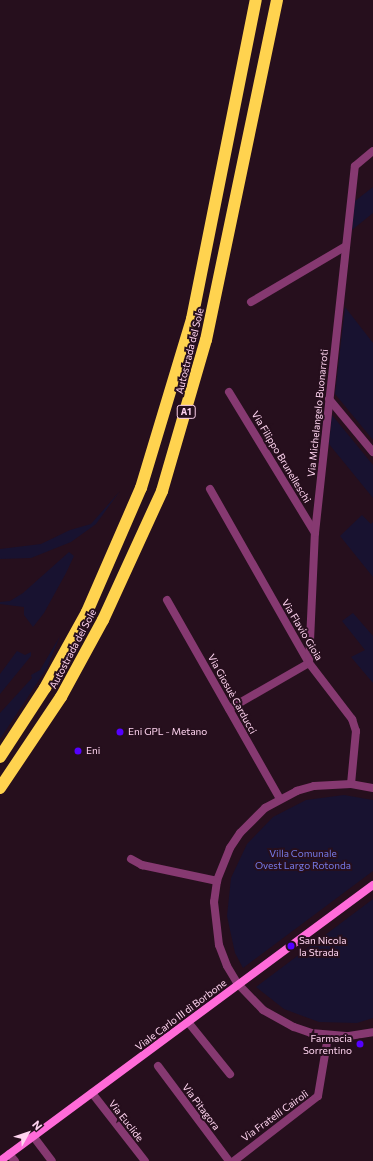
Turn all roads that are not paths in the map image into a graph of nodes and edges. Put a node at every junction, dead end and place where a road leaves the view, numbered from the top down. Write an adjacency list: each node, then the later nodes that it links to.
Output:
1 (256, 0): 14 (highway, Autostrada del Sole / A1)
2 (277, 0): 16 (highway, Autostrada del Sole / A1)
3 (373, 151): 4 (street, Via Michelangelo Buonarroti)
4 (346, 246): 5 (street); 7 (street, Via Michelangelo Buonarroti)
5 (251, 302)
6 (229, 392): 10 (street, Via Filippo Brunelleschi)
7 (329, 399): 8 (street); 10 (street, Via Michelangelo Buonarroti)
8 (373, 452)
9 (210, 489): 12 (street, Via Flavio Gioia)
10 (315, 533): 12 (street, Via Michelangelo Buonarroti)
11 (167, 600): 13 (street, Via Giosuè Carducci)
12 (309, 662): 13 (street); 15 (street, Via Flavio Gioia)
13 (229, 709): 18 (street, Via Giosuè Carducci)
14 (0, 757)
15 (350, 784): 17 (street); 18 (street)
16 (0, 788)
17 (373, 788)
18 (280, 799): 20 (street)
19 (131, 859): 20 (street)
20 (217, 881): 22 (street)
21 (373, 885): 22 (main road, Viale Carlo III di Borbone)
22 (238, 984): 23 (main road, Viale Carlo III di Borbone); 25 (street)
23 (188, 1022): 27 (street); 28 (main road, Viale Carlo III di Borbone)
24 (373, 1032): 25 (street)
25 (328, 1036): 35 (street, Via Fratelli Cairoli)
26 (158, 1066): 34 (street, Via Pitagora)
27 (230, 1074)
28 (92, 1093): 29 (main road, Viale Carlo III di Borbone); 33 (street, Via Euclide)
29 (34, 1136): 30 (main road, Viale Carlo III di Borbone); 32 (street)
30 (12, 1158): 31 (main road, Viale Carlo III di Borbone)
31 (0, 1161)
32 (52, 1161)
33 (145, 1161)
34 (228, 1161)
35 (234, 1161)

